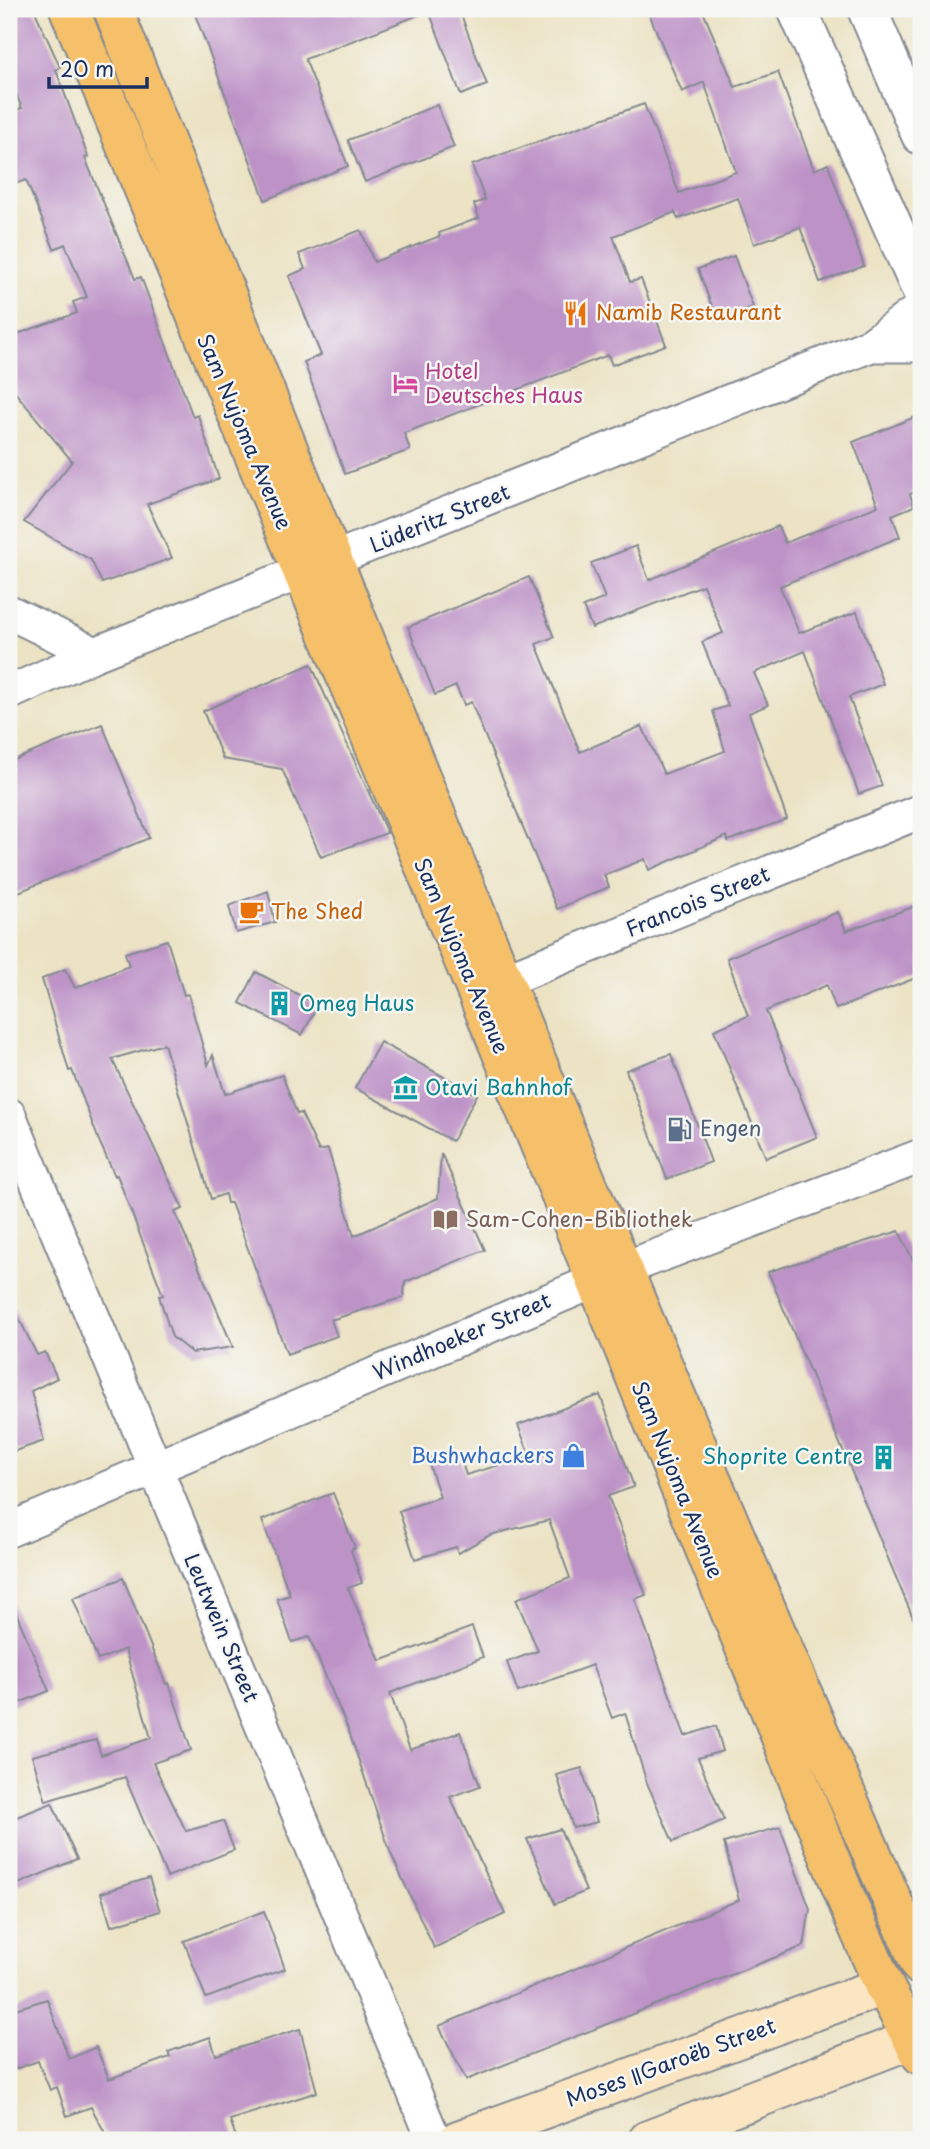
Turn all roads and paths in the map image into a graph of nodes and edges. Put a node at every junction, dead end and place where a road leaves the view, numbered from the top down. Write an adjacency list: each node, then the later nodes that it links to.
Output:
1 (69, 9): 10 (highway, Sam Nujoma Avenue)
2 (113, 9): 10 (highway, Sam Nujoma Avenue)
3 (797, 9): 6 (street)
4 (867, 9): 5 (street)
5 (921, 135)
6 (921, 290)
7 (921, 308): 8 (street, Lüderitz Street)
8 (871, 345): 9 (street, Lüderitz Street); 10 (street, Lüderitz Street)
9 (921, 345)
10 (317, 567): 12 (street, Lüderitz Street); 15 (highway, Sam Nujoma Avenue)
11 (9, 612): 12 (street)
12 (95, 654): 13 (street, Lüderitz Street)
13 (9, 693)
14 (921, 811): 15 (street, Francois Street)
15 (490, 986): 18 (highway, Sam Nujoma Avenue)
16 (9, 1115): 19 (street, Leutwein Street)
17 (921, 1156): 18 (street, Windhoeker Street)
18 (609, 1274): 19 (street, Windhoeker Street); 21 (highway, Sam Nujoma Avenue); 22 (highway, Sam Nujoma Avenue)
19 (154, 1469): 20 (street, Windhoeker Street); 24 (street, Leutwein Street)
20 (9, 1531)
21 (921, 1966)
22 (884, 1986): 23 (highway, Sam Nujoma Avenue); 25 (main road, Moses ǁGaroëb Street)
23 (916, 2048): 26 (main road)
24 (434, 2140)
25 (458, 2140)
26 (648, 2140)

